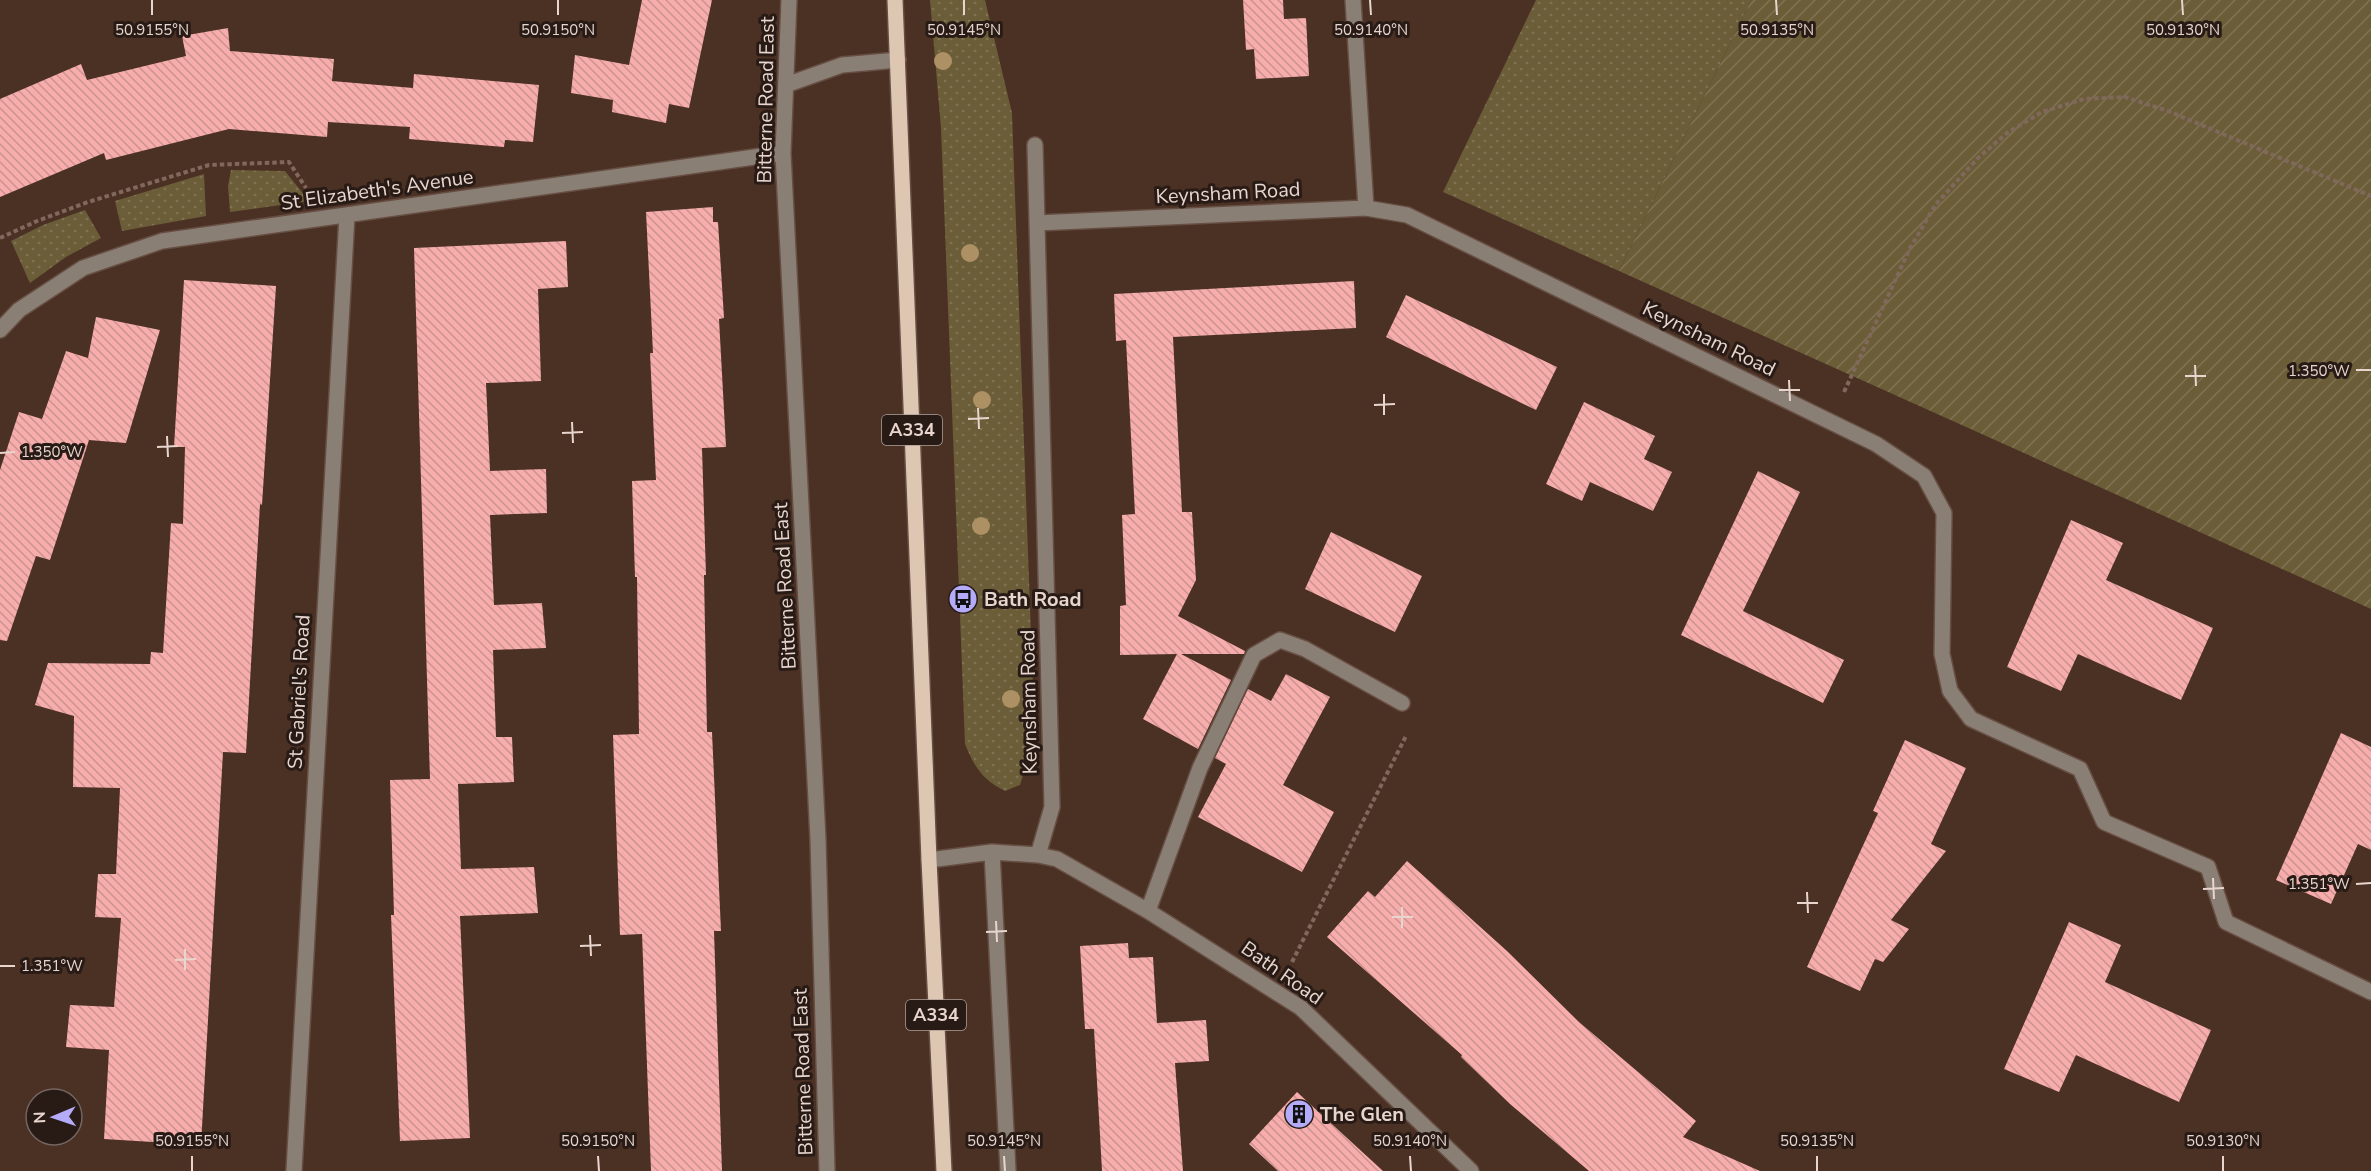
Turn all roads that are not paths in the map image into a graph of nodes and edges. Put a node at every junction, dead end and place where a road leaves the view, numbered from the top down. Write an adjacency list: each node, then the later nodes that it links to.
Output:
1 (789, 0): 5 (street, Bitterne Road East)
2 (895, 0): 4 (main road, A334)
3 (1353, 0): 8 (street)
4 (898, 60): 5 (street); 15 (main road, A334)
5 (786, 85): 7 (street, Bitterne Road East)
6 (1035, 145): 10 (street, Keynsham Road)
7 (783, 153): 9 (street, St Elizabeth's Avenue); 19 (street, Bitterne Road East)
8 (1366, 208): 10 (street, Keynsham Road); 17 (street, Keynsham Road)
9 (347, 215): 11 (street, St Elizabeth's Avenue); 18 (street, St Gabriel's Road)
10 (1037, 223): 14 (street, Keynsham Road)
11 (0, 330)
12 (1402, 703): 16 (street)
13 (992, 852): 14 (street, Bath Road); 15 (street, Bath Road); 21 (street)
14 (1038, 855): 16 (street, Bath Road)
15 (929, 860): 20 (main road, A334)
16 (1148, 910): 22 (street, Bath Road)
17 (2371, 992)
18 (294, 1171)
19 (827, 1171)
20 (944, 1171)
21 (1008, 1171)
22 (1471, 1171)

